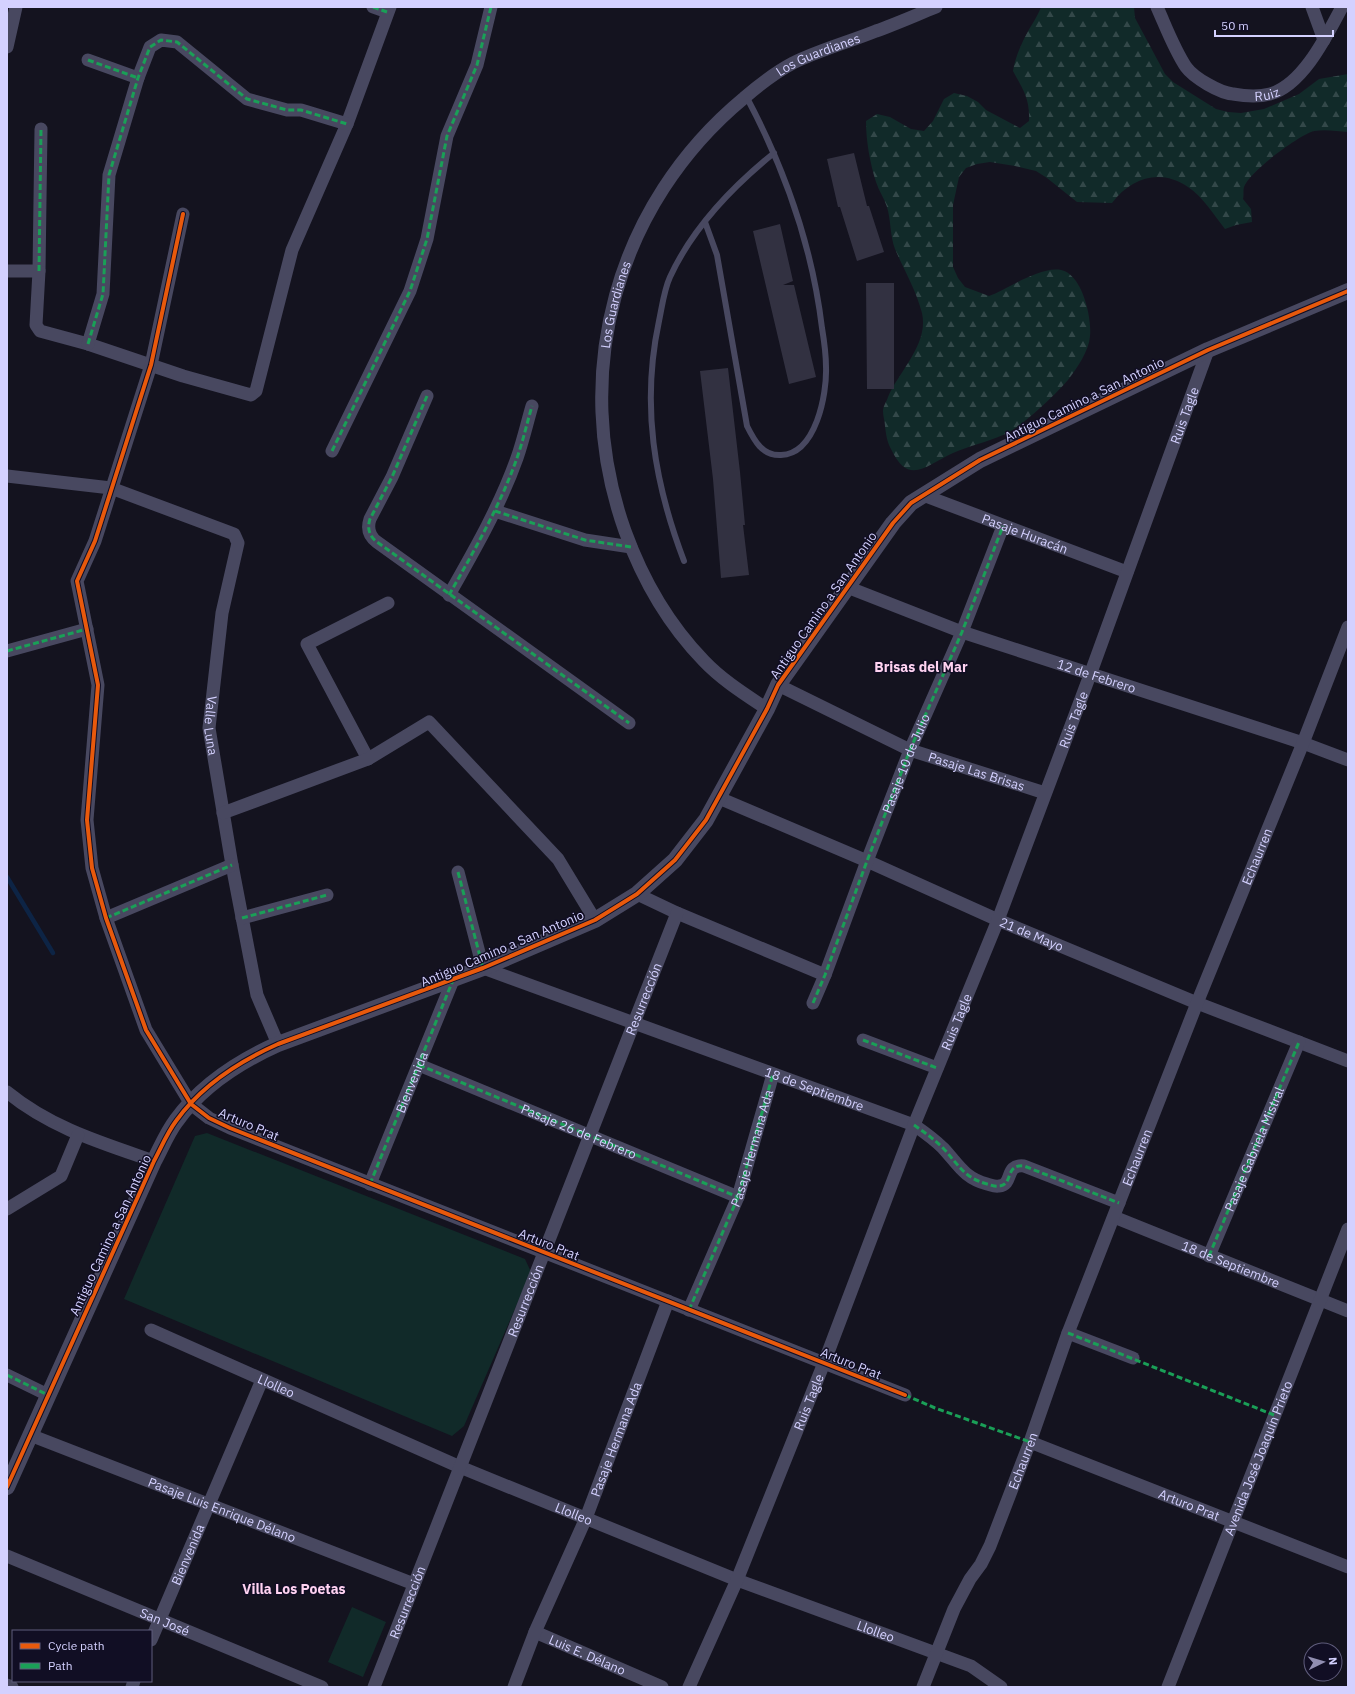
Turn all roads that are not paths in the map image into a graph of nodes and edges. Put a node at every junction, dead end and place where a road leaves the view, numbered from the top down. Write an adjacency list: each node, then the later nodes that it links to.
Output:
1 (16, 7): 10 (street)
2 (373, 7): 8 (street)
3 (491, 7): 27 (street)
4 (936, 7): 13 (street, Los Guardianes)
5 (1157, 7): 9 (street, Ruiz)
6 (1312, 7): 9 (street)
7 (1342, 7): 9 (street, Ruiz)
8 (389, 9): 14 (street)
9 (1324, 40)
10 (7, 47)
11 (88, 60): 12 (street)
12 (138, 78): 14 (street); 22 (street)
13 (745, 96): 16 (lane); 33 (street, Los Guardianes)
14 (347, 124): 24 (street)
15 (41, 129): 20 (street)
16 (774, 153): 18 (lane); 18 (lane)
17 (183, 214): 24 (street)
18 (705, 222): 34 (lane)
19 (7, 271): 20 (street)
20 (40, 271): 22 (street)
21 (1348, 291): 23 (street, Antiguo Camino a San Antonio)
22 (88, 344): 24 (street)
23 (1208, 350): 30 (street, Antiguo Camino a San Antonio); 35 (street, Ruis Tagle)
24 (151, 365): 29 (street)
25 (427, 396): 37 (street)
26 (532, 406): 31 (street)
27 (332, 451)
28 (7, 476): 29 (street, Valle Luna)
29 (110, 488): 40 (street); 53 (street, Valle Luna)
30 (923, 495): 32 (street, Pasaje Huracán); 36 (street, Antiguo Camino a San Antonio)
31 (495, 511): 33 (street); 37 (street)
32 (1003, 526): 35 (street, Pasaje Huracán); 41 (street, Pasaje 10 de Julio)
33 (631, 547): 45 (street, Los Guardianes)
34 (684, 561)
35 (1127, 572): 43 (street, Ruis Tagle)
36 (847, 587): 41 (street, 12 de Febrero); 44 (street, Antiguo Camino a San Antonio)
37 (450, 595): 46 (street)
38 (388, 603): 49 (street)
39 (1348, 627): 47 (street, Echaurren)
40 (87, 629): 42 (street); 60 (street)
41 (962, 632): 43 (street, 12 de Febrero); 48 (street, Pasaje 10 de Julio)
42 (7, 651)
43 (1090, 675): 47 (street, 12 de Febrero); 51 (street, Ruis Tagle)
44 (778, 685): 45 (street, Antiguo Camino a San Antonio); 48 (street, Pasaje Las Brisas)
45 (767, 709): 52 (street, Antiguo Camino a San Antonio)
46 (629, 723)
47 (1303, 743): 50 (street, 12 de Febrero); 68 (street, Echaurren)
48 (910, 750): 51 (street, Pasaje Las Brisas); 54 (street, Pasaje 10 de Julio)
49 (368, 759): 53 (street); 62 (street)
50 (1348, 760)
51 (1045, 793): 63 (street, Ruis Tagle)
52 (719, 798): 54 (street, 21 de Mayo); 57 (street, Antiguo Camino a San Antonio)
53 (224, 813): 55 (street, Valle Luna)
54 (867, 861): 63 (street, 21 de Mayo); 65 (street, Pasaje 10 de Julio)
55 (232, 865): 60 (street); 61 (street, Valle Luna)
56 (458, 872): 64 (street)
57 (637, 894): 59 (street); 62 (street, Antiguo Camino a San Antonio)
58 (327, 895): 61 (street)
59 (677, 913): 65 (street); 69 (street, Resurrección)
60 (106, 918): 78 (street)
61 (242, 918): 72 (street, Valle Luna)
62 (595, 920): 64 (street, Antiguo Camino a San Antonio)
63 (998, 920): 68 (street, 21 de Mayo); 75 (street, Ruis Tagle)
64 (483, 968): 66 (street, Antiguo Camino a San Antonio); 69 (street, 18 de Septiembre)
65 (826, 975): 67 (street, Pasaje 10 de Julio)
66 (454, 980): 72 (street, Antiguo Camino a San Antonio); 74 (street, Bienvenida)
67 (814, 1003)
68 (1197, 1003): 71 (street, 21 de Mayo); 85 (street, Echaurren)
69 (634, 1023): 76 (street, 18 de Septiembre); 81 (street, Resurrección)
70 (863, 1040): 75 (street)
71 (1299, 1042): 73 (street, 21 de Mayo); 90 (street, Pasaje Gabriela Mistral)
72 (278, 1044): 78 (street, Antiguo Camino a San Antonio)
73 (1348, 1061)
74 (419, 1065): 81 (street, Pasaje 26 de Febrero); 83 (street, Bienvenida)
75 (937, 1068): 79 (street, Ruis Tagle)
76 (773, 1074): 79 (street, 18 de Septiembre); 84 (street, Pasaje Hermana Ada)
77 (7, 1092): 80 (street)
78 (191, 1104): 82 (street, Antiguo Camino a San Antonio); 83 (street, Arturo Prat)
79 (914, 1125): 85 (street, 18 de Septiembre); 98 (street, Ruis Tagle)
80 (78, 1135): 82 (street); 86 (street)
81 (590, 1136): 84 (street, Pasaje 26 de Febrero); 89 (street, Resurrección)
82 (154, 1161): 101 (street, Antiguo Camino a San Antonio)
83 (370, 1184): 89 (street, Arturo Prat)
84 (738, 1197): 93 (street, Pasaje Hermana Ada)
85 (1119, 1203): 87 (street, Echaurren)
86 (7, 1209)
87 (1114, 1218): 90 (street, 18 de Septiembre); 96 (street, Echaurren)
88 (1348, 1229): 91 (street, Avenida José Joaquín Prieto)
89 (544, 1253): 92 (street, Arturo Prat); 105 (street, Resurrección)
90 (1209, 1256): 91 (street, 18 de Septiembre)
91 (1320, 1300): 94 (street, 18 de Septiembre); 109 (street, Avenida José Joaquín Prieto)
92 (668, 1301): 93 (street, Arturo Prat); 108 (street, Pasaje Hermana Ada)
93 (689, 1310): 98 (street, Arturo Prat)
94 (1348, 1311)
95 (151, 1330): 100 (street, Llolleo)
96 (1068, 1332): 97 (street); 104 (street, Echaurren)
97 (1133, 1358)
98 (824, 1363): 102 (street, Arturo Prat); 112 (street, Ruis Tagle)
99 (7, 1375): 101 (street)
100 (262, 1380): 105 (street, Llolleo); 107 (street, Bienvenida)
101 (48, 1395): 103 (street, Antiguo Camino a San Antonio)
102 (905, 1395)
103 (30, 1434): 106 (street, Antiguo Camino a San Antonio); 107 (street, Pasaje Luis Enrique Délano)
104 (1030, 1442): 109 (street, Arturo Prat); 117 (street, Echaurren)
105 (460, 1467): 108 (street, Llolleo); 113 (street, Resurrección)
106 (7, 1487)
107 (209, 1504): 113 (street, Pasaje Luis Enrique Délano); 114 (street, Bienvenida)
108 (586, 1518): 112 (street, Llolleo); 115 (street, Pasaje Hermana Ada)
109 (1233, 1521): 111 (street, Arturo Prat); 127 (street, Avenida José Joaquín Prieto)
110 (7, 1556): 114 (street, San José)
111 (1348, 1567)
112 (736, 1580): 117 (street, Llolleo); 124 (street, Ruis Tagle)
113 (414, 1584): 121 (street, Resurrección)
114 (159, 1619): 116 (street, Bienvenida); 120 (street, San José)
115 (535, 1632): 122 (street, Pasaje Hermana Ada); 123 (street, Luis E. Délano)
116 (152, 1637)
117 (936, 1654): 125 (street, Echaurren); 126 (street, Llolleo)
118 (7, 1685): 119 (street)
119 (12, 1687)
120 (322, 1687)
121 (374, 1687)
122 (514, 1687)
123 (662, 1687)
124 (689, 1687)
125 (923, 1687)
126 (1001, 1687)
127 (1168, 1687)

